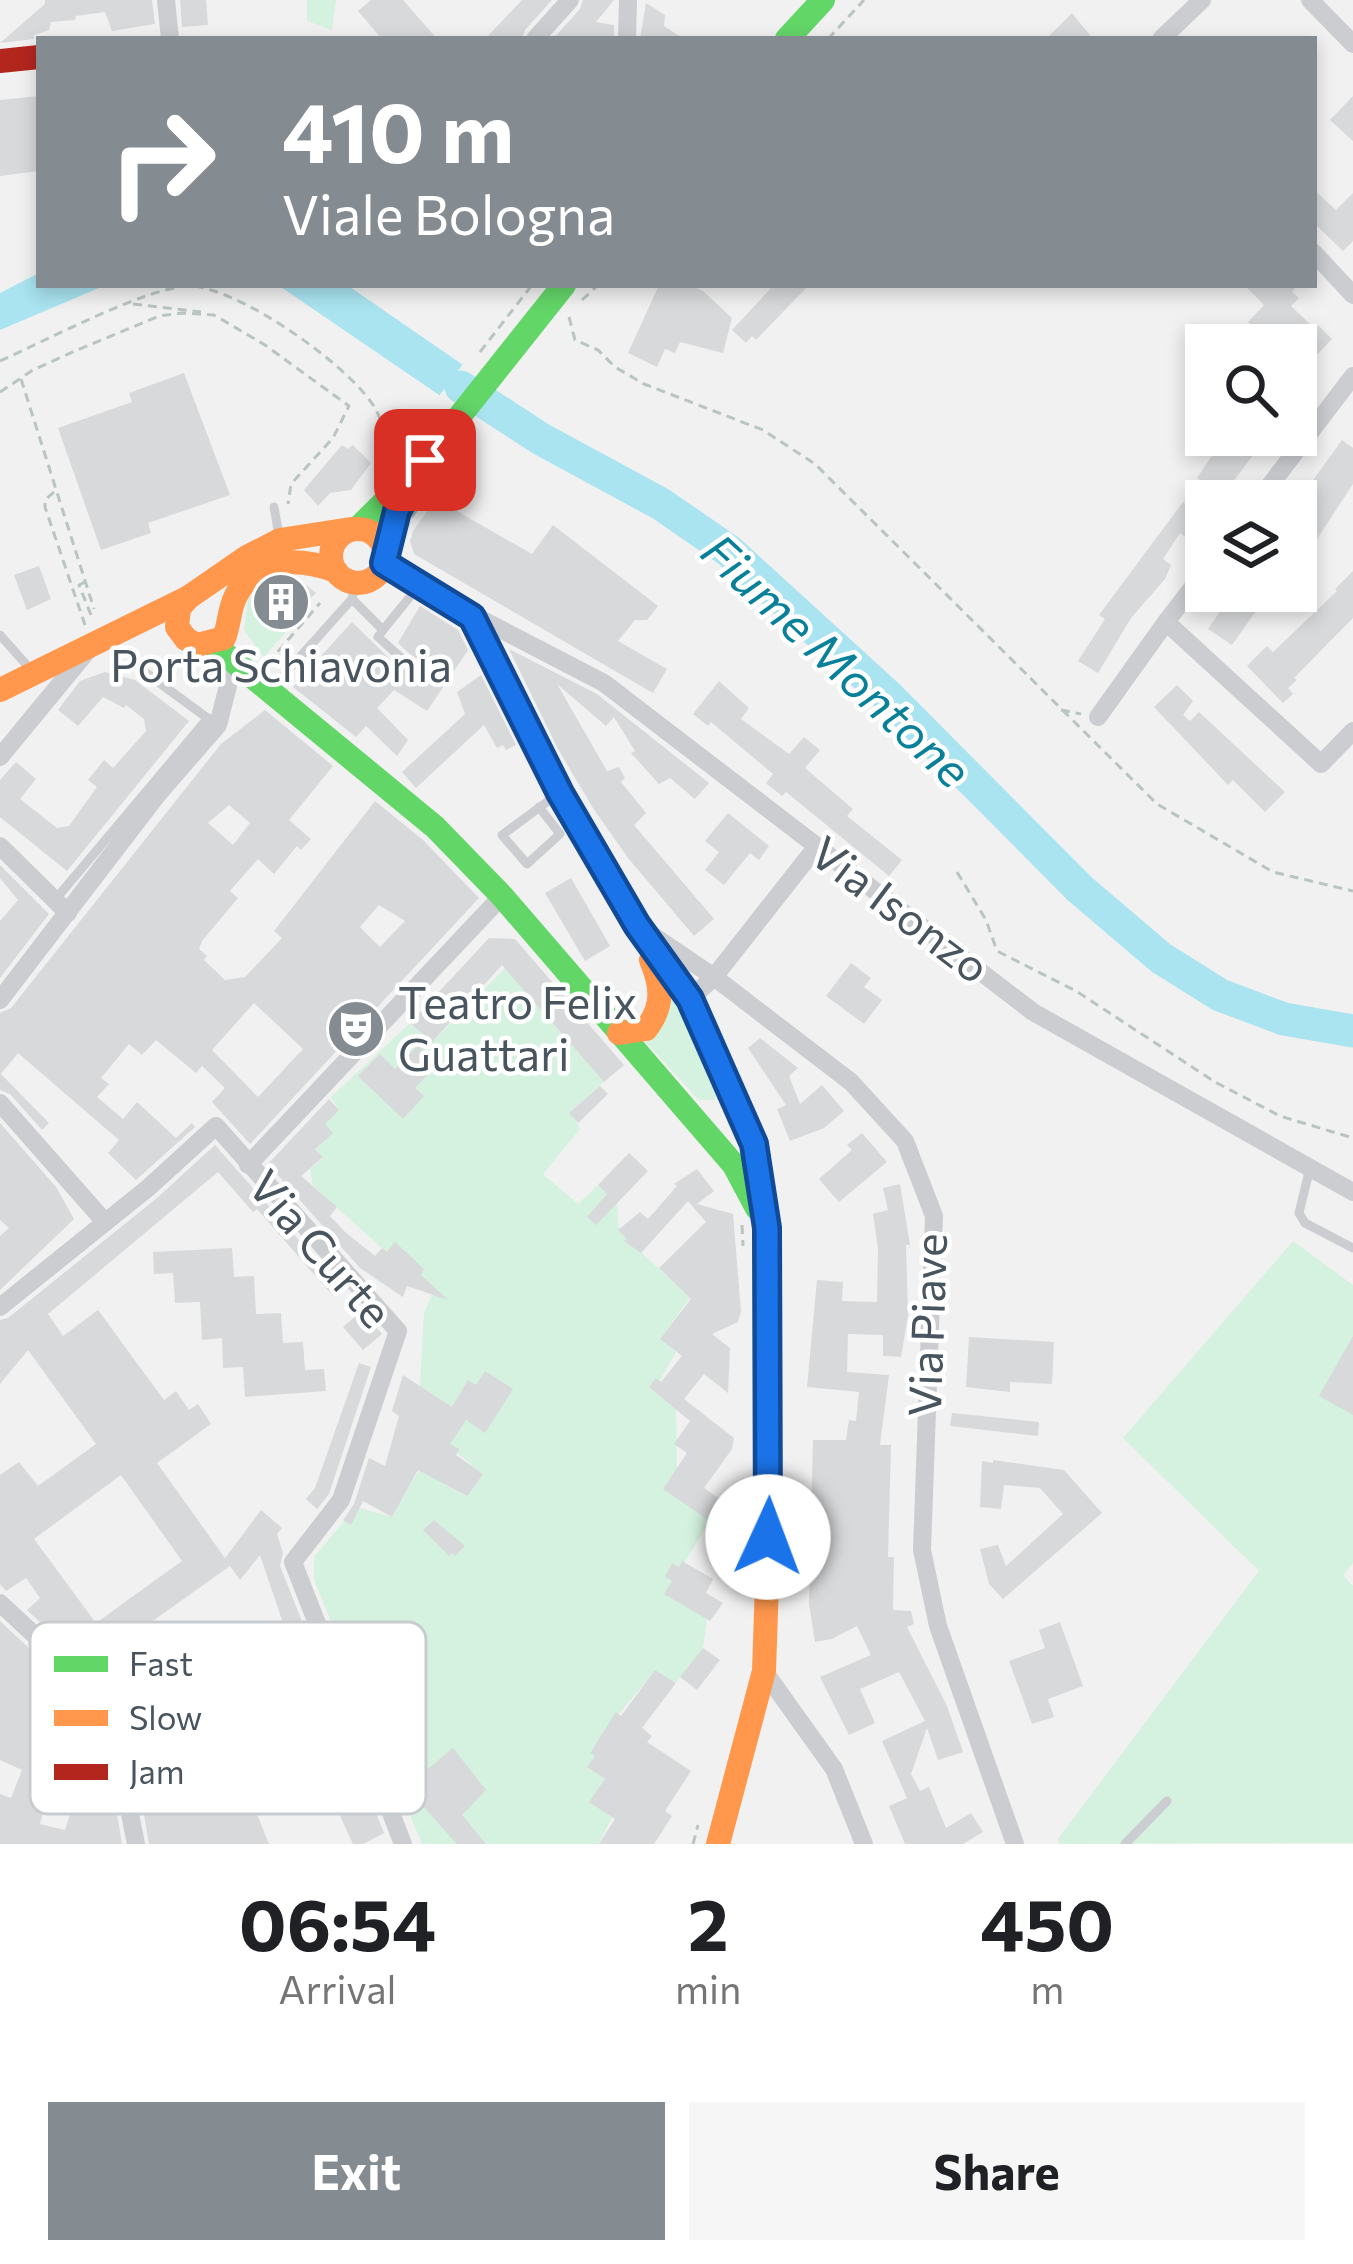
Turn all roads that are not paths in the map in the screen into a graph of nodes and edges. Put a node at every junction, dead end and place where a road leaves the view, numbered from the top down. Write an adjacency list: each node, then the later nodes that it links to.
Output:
1 (166, 0): 7 (street)
2 (570, 0): 8 (street)
3 (628, 0): 9 (street)
4 (823, 0): 10 (main road)
5 (1202, 0): 11 (street)
6 (1310, 0): 12 (street)
7 (170, 36)
8 (538, 36)
9 (627, 36)
10 (790, 36)
11 (1164, 36)
12 (1353, 44)
13 (36, 58): 14 (main road)
14 (0, 61)
15 (1317, 257): 17 (street)
16 (570, 295): 19 (main road)
17 (1353, 295)
18 (1353, 376): 20 (street)
19 (424, 473): 22 (main road); 24 (main road)
20 (1274, 480)
21 (274, 507): 23 (lane)
22 (354, 529): 23 (main road); 24 (main road); 25 (main road)
23 (280, 540): 26 (main road)
24 (389, 562): 25 (main road); 29 (main road)
25 (348, 584): 31 (lane); 36 (main road); 40 (lane)
26 (189, 597): 32 (main road); 33 (main road)
27 (1185, 597): 30 (street)
28 (409, 598): 31 (lane)
29 (460, 608): 46 (main road); 48 (street, Via Isonzo)
30 (1166, 622): 42 (street); 44 (street)
31 (383, 630): 37 (lane)
32 (179, 631): 33 (main road); 36 (main road)
33 (118, 632): 35 (main road)
34 (0, 635): 39 (lane)
35 (88, 636): 39 (main road); 45 (street)
36 (207, 646): 40 (main road); 43 (street)
37 (406, 662)
38 (142, 670): 43 (lane)
39 (35, 673): 41 (main road)
40 (262, 684): 49 (main road)
41 (0, 689)
42 (1098, 717)
43 (213, 722): 50 (street)
44 (1353, 731)
45 (0, 757)
46 (549, 800): 46 (lane); 51 (main road)
47 (0, 846): 50 (street)
48 (817, 847): 52 (street); 60 (street, Via Isonzo)
49 (502, 896): 55 (main road); 59 (street)
50 (61, 906): 54 (street)
51 (637, 925): 52 (street, Via Piave); 53 (main road); 55 (main road)
52 (714, 977): 53 (street); 77 (street, Via Piave)
53 (690, 999): 56 (main road)
54 (0, 1000)
55 (619, 1033): 58 (main road)
56 (732, 1091): 58 (main road); 63 (main road)
57 (0, 1103): 62 (street)
58 (689, 1114): 63 (main road)
59 (248, 1165): 62 (street, Via Curte); 67 (street, Via Curte)
60 (1310, 1168): 61 (street, Via Isonzo); 64 (lane)
61 (1353, 1192)
62 (105, 1222): 65 (street)
63 (767, 1228): 69 (main road)
64 (1353, 1248)
65 (0, 1306)
66 (0, 1603): 68 (street)
67 (314, 1622)
68 (30, 1631)
69 (764, 1671): 75 (main road); 76 (street)
70 (1167, 1801): 78 (lane)
71 (130, 1814): 73 (street)
72 (391, 1814): 74 (street, Via Curte)
73 (136, 1844)
74 (403, 1844)
75 (718, 1844)
76 (864, 1844)
77 (1015, 1844)
78 (1125, 1844)

